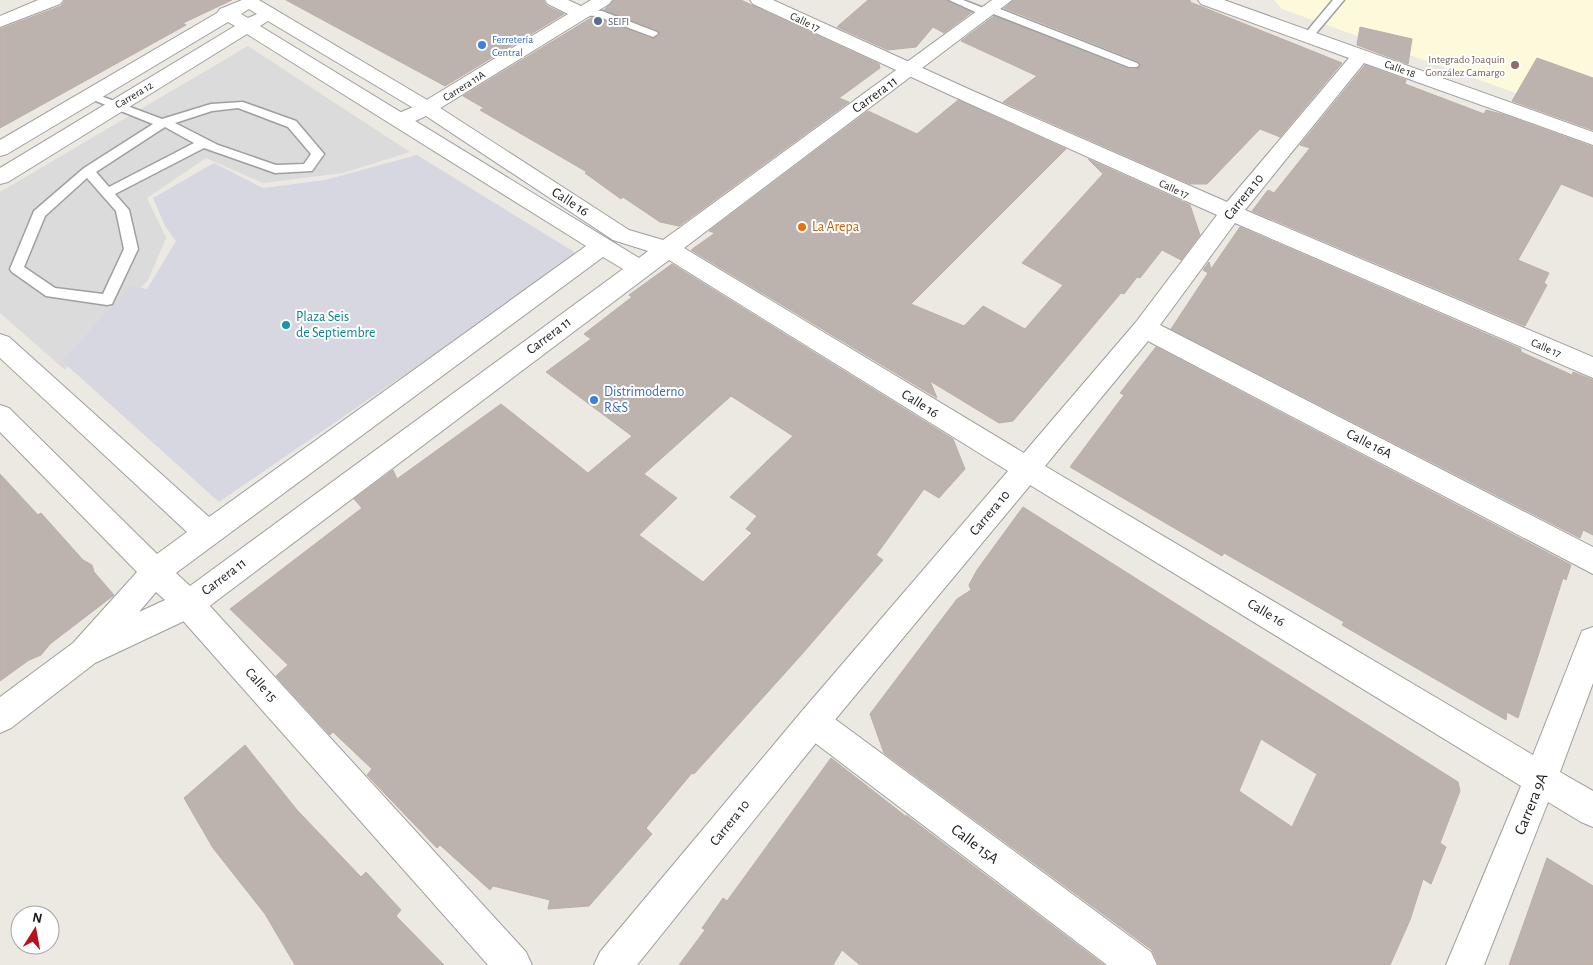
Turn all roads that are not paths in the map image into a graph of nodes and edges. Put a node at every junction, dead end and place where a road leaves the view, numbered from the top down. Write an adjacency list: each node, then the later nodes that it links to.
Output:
1 (54, 0): 13 (street)
2 (554, 0): 10 (street)
3 (603, 0): 10 (street, Carrera 11A)
4 (759, 0): 19 (street, Calle 17)
5 (954, 0): 9 (lane)
6 (1207, 0): 16 (street, Calle 18)
7 (1339, 0): 16 (lane)
8 (250, 1): 11 (street, Carrera 12); 12 (street, Calle 16)
9 (993, 7): 18 (lane); 19 (street, Carrera 11)
10 (581, 13): 15 (lane); 22 (street, Carrera 11A)
11 (226, 14): 14 (street, Calle 16); 20 (street, Carrera 12)
12 (269, 14): 14 (street, Carrera 12); 22 (street, Calle 16)
13 (0, 22)
14 (246, 26): 21 (street, Carrera 12); 23 (street, Calle 16)
15 (653, 34)
16 (1308, 36): 17 (street, Calle 18)
17 (1361, 55): 25 (street, Calle 18); 31 (street, Carrera 10)
18 (1133, 65)
19 (908, 70): 31 (street, Calle 17); 33 (street, Carrera 11)
20 (90, 95): 21 (lane); 27 (street, Carrera 12)
21 (116, 106): 24 (lane); 29 (street, Carrera 12)
22 (427, 108): 23 (street, Carrera 11A); 33 (street, Calle 16)
23 (399, 120): 32 (street, Calle 16)
24 (164, 123): 26 (lane); 26 (lane); 28 (lane)
25 (1593, 139)
26 (203, 142): 30 (lane)
27 (0, 149)
28 (88, 171): 30 (lane); 30 (lane)
29 (0, 177)
30 (107, 193)
31 (1230, 214): 35 (street, Carrera 10); 37 (street, Calle 17)
32 (604, 245): 34 (street, Calle 16); 40 (street, Carrera 11)
33 (668, 249): 34 (street, Carrera 11); 39 (street, Calle 16)
34 (640, 269): 43 (street, Carrera 11)
35 (1145, 328): 39 (street, Carrera 10); 41 (street, Calle 16A)
36 (0, 343): 40 (street)
37 (1593, 368)
38 (0, 415): 42 (street, Calle 15)
39 (1027, 469): 47 (street, Carrera 10); 48 (street, Calle 16)
40 (207, 534): 42 (street, Carrera 11)
41 (1593, 561)
42 (156, 571): 43 (street, Calle 15); 45 (street, Carrera 11)
43 (188, 604): 45 (street, Carrera 11); 50 (street, Calle 15)
44 (1593, 640): 48 (street, Carrera 9A)
45 (84, 653): 46 (street, Carrera 11)
46 (0, 717)
47 (813, 722): 51 (street, Carrera 10); 52 (street, Calle 15A)
48 (1541, 778): 49 (street, Calle 16); 53 (street, Carrera 9A)
49 (1593, 810)
50 (513, 965)
51 (613, 965)
52 (1138, 965)
53 (1465, 965)

